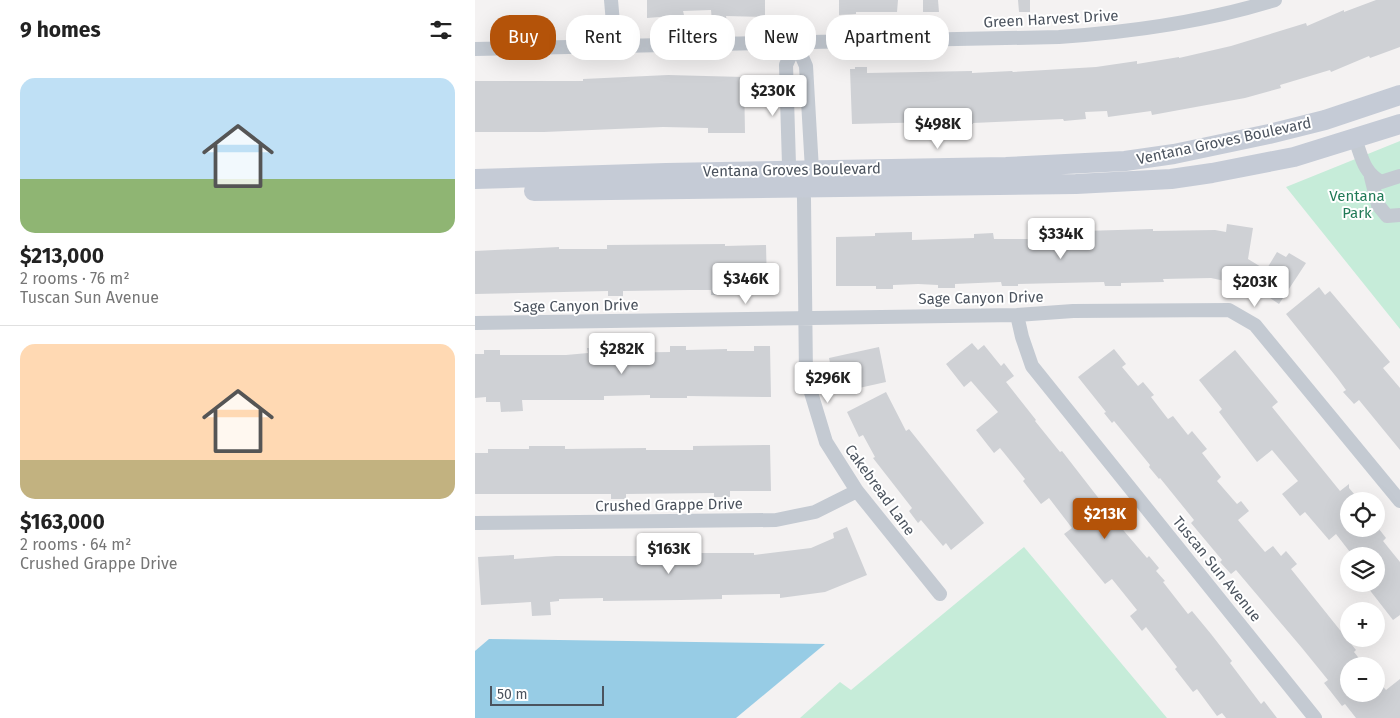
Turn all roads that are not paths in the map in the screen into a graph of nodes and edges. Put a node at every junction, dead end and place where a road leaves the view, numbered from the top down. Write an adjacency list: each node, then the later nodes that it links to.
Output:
1 (611, 0): 3 (street)
2 (1275, 0): 4 (street, Green Harvest Drive)
3 (612, 15)
4 (816, 42)
5 (745, 43): 6 (street, Green Harvest Drive)
6 (640, 45)
7 (566, 47): 8 (street, Green Harvest Drive)
8 (475, 49)
9 (788, 60): 15 (street)
10 (804, 60): 19 (street, Cakebread Lane)
11 (1400, 95): 12 (street, Ventana Groves Boulevard)
12 (1340, 115): 14 (street); 19 (street, Ventana Groves Boulevard)
13 (1400, 124): 14 (street, Ventana Groves Boulevard)
14 (1355, 139): 17 (street); 19 (street, Ventana Groves Boulevard)
15 (789, 170): 18 (street, Ventana Groves Boulevard); 19 (street, Ventana Groves Boulevard)
16 (1400, 176): 17 (street)
17 (1371, 177): 21 (street)
18 (475, 179)
19 (807, 179): 20 (street, Ventana Groves Boulevard); 23 (street, Cakebread Lane)
20 (475, 191)
21 (1400, 215)
22 (1017, 315): 23 (street, Sage Canyon Drive); 26 (street, Sage Canyon Drive); 29 (street, Tuscan Sun Avenue)
23 (804, 318): 24 (street, Sage Canyon Drive); 25 (street, Cakebread Lane)
24 (475, 323)
25 (857, 491): 27 (street, Crushed Grappe Drive); 28 (street, Cakebread Lane)
26 (1400, 501)
27 (475, 523)
28 (940, 594)
29 (1315, 718)

